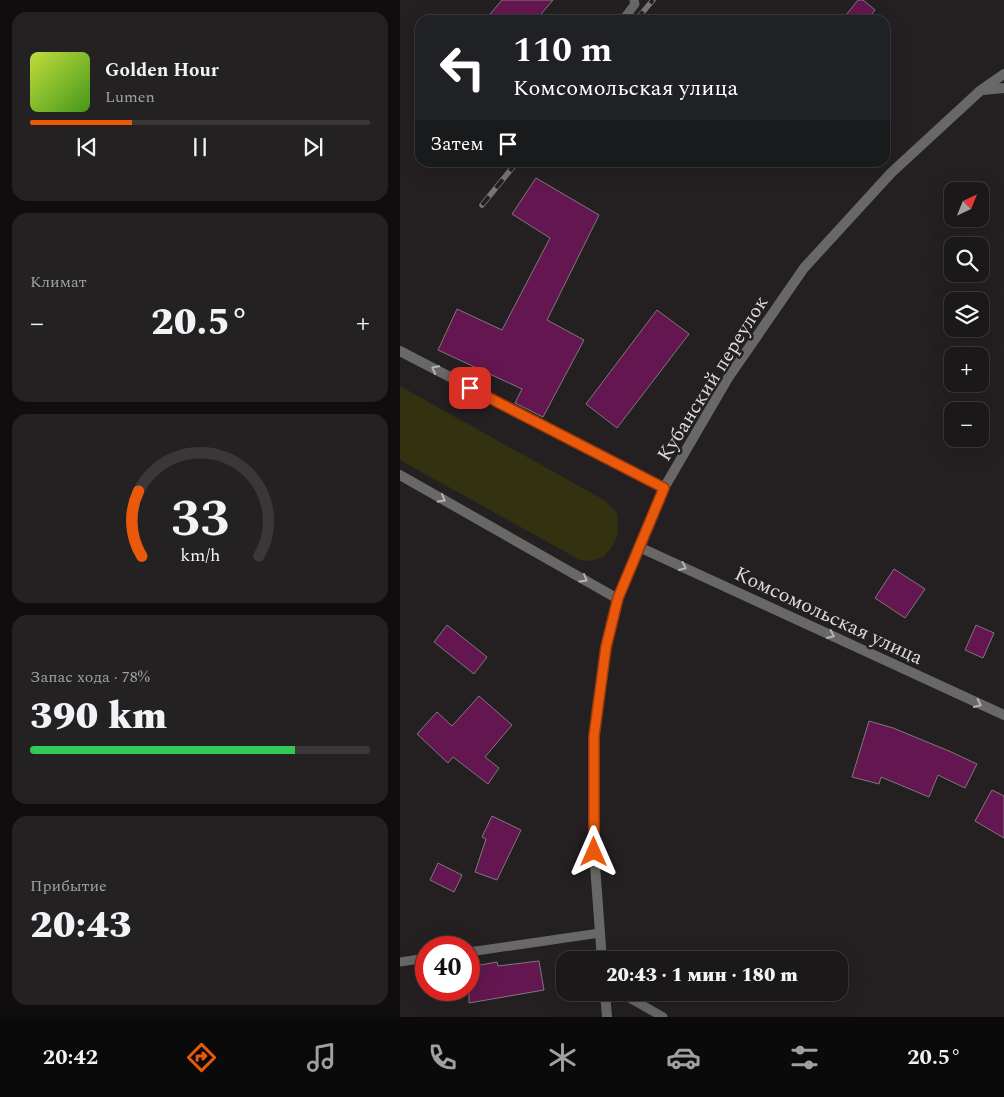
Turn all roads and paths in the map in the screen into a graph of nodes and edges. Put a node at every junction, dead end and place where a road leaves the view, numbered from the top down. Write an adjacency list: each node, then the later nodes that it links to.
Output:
1 (634, 0): 2 (lane)
2 (627, 15)
3 (1004, 74): 5 (street, Кубанский переулок)
4 (1004, 88): 5 (street)
5 (981, 90): 8 (street, Кубанский переулок)
6 (400, 351): 8 (street, one-way to 6)
7 (400, 475): 10 (street, one-way to 10)
8 (664, 488): 9 (street, Кубанский переулок)
9 (639, 547): 10 (street, Кубанский переулок); 11 (street, Комсомольская улица, one-way to 11)
10 (618, 598): 12 (street, Кубанский переулок)
11 (1004, 716)
12 (600, 933): 13 (lane); 14 (street, Кубанский переулок)
13 (480, 950)
14 (601, 951)
15 (415, 960): 16 (lane)
16 (400, 962)
17 (605, 1001): 19 (street)
18 (635, 1001): 20 (lane)
19 (608, 1017)
20 (663, 1017)

